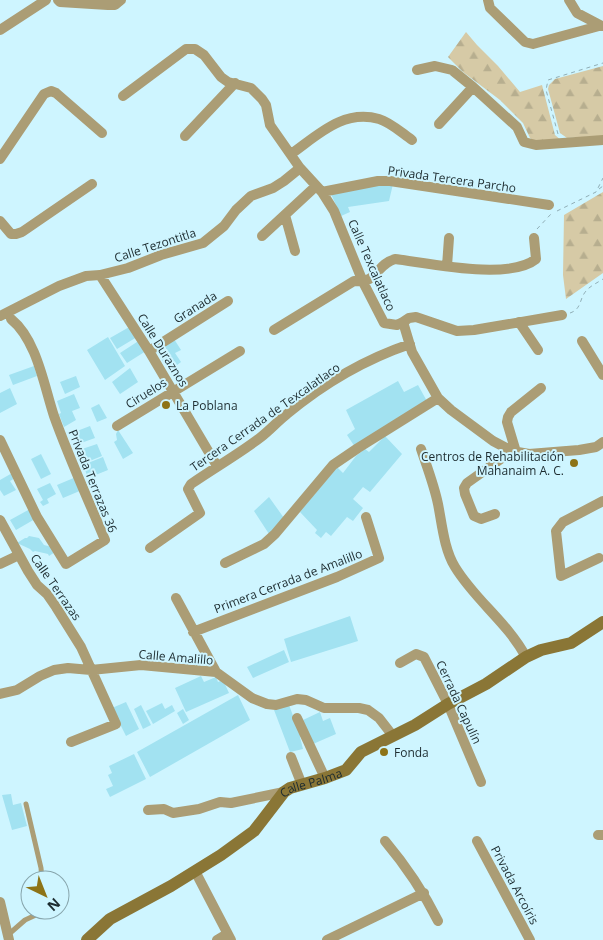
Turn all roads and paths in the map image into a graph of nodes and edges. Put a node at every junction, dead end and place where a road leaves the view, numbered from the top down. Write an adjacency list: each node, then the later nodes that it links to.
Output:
1 (46, 0): 7 (street)
2 (58, 0): 3 (street)
3 (121, 0)
4 (488, 0): 6 (street)
5 (569, 0): 6 (street)
6 (601, 26)
7 (0, 30)
8 (603, 63): 18 (path)
9 (417, 70): 11 (street)
10 (235, 83): 12 (street, Calle Texcalatlaco); 15 (street); 19 (street, Calle Texcalatlaco)
11 (473, 87): 13 (street); 18 (street)
12 (124, 96)
13 (438, 124)
14 (102, 133): 20 (street)
15 (185, 136)
16 (412, 140): 19 (street)
17 (603, 140): 18 (street)
18 (570, 143)
19 (291, 154): 21 (street, Calle Texcalatlaco)
20 (0, 159)
21 (300, 168): 26 (street, Calle Texcalatlaco); 36 (street, Calle Tezontitla)
22 (603, 178): 25 (path)
23 (92, 184): 30 (street)
24 (603, 186): 25 (path)
25 (598, 189): 28 (path)
26 (318, 190): 27 (street, Privada Tercera Parcho); 29 (street); 38 (street, Calle Texcalatlaco)
27 (553, 208): 33 (path)
28 (559, 212)
29 (285, 215): 31 (street); 34 (street)
30 (0, 221)
31 (262, 236)
32 (449, 238): 35 (street)
33 (534, 238): 35 (street)
34 (295, 251)
35 (447, 266): 38 (street)
36 (100, 275): 41 (street, Calle Tezontitla); 50 (street, Calle Duraznos)
37 (603, 279): 40 (path)
38 (363, 282): 43 (street, Calle Texcalatlaco); 45 (street)
39 (228, 301): 50 (street, Granada)
40 (562, 315): 44 (street)
41 (0, 316)
42 (11, 319): 56 (street, Privada Terrazas 36)
43 (403, 322): 44 (street); 47 (street, Calle Texcalatlaco)
44 (519, 322): 49 (street)
45 (274, 330)
46 (582, 341): 51 (street)
47 (410, 344): 54 (street, Calle Texcalatlaco); 60 (street, Tercera Cerrada de Texcalatlaco)
48 (240, 350): 53 (street, Ciruelos)
49 (538, 350)
50 (149, 351): 53 (street, Calle Duraznos)
51 (603, 375)
52 (541, 388): 59 (street)
53 (173, 390): 55 (street, Ciruelos); 60 (street, Calle Duraznos)
54 (438, 398): 59 (street, Calle Texcalatlaco); 69 (street)
55 (117, 426)
56 (0, 442)
57 (603, 442): 59 (street, Calle Texcalatlaco)
58 (421, 449): 74 (street)
59 (514, 451): 62 (street)
60 (217, 466): 66 (street, Tercera Cerrada de Texcalatlaco)
61 (603, 501): 68 (street)
62 (495, 514)
63 (366, 517): 73 (street, Primera Cerrada de Amalillo)
64 (0, 520): 65 (street, Calle Terrazas)
65 (4, 538): 67 (street, Calle Terrazas)
66 (150, 548)
67 (19, 555): 70 (street); 76 (street, Calle Terrazas)
68 (599, 558)
69 (224, 563)
70 (0, 564)
71 (176, 598): 73 (street)
72 (603, 622): 74 (street, Calle Palma)
73 (193, 632): 77 (street)
74 (526, 657): 79 (street, Calle Palma)
75 (400, 663): 79 (street, Cerrada Capulín)
76 (91, 670): 77 (street, Calle Amalillo); 78 (street, Calle Amalillo); 82 (street, Calle Terrazas)
77 (216, 672): 81 (street, Calle Amalillo)
78 (0, 694)
79 (448, 704): 81 (street, Calle Palma); 85 (street, Cerrada Capulín)
80 (298, 718): 84 (street)
81 (393, 736): 84 (street, Calle Palma)
82 (72, 742)
83 (291, 757): 86 (street)
84 (325, 778): 86 (street, Calle Palma)
85 (481, 782)
86 (302, 785): 87 (street, Calle Palma)
87 (284, 792): 89 (street); 93 (street, Calle Palma)
88 (26, 804): 92 (lane)
89 (148, 810)
90 (385, 841): 94 (street)
91 (477, 841): 104 (street, Privada Arcoíris)
92 (41, 870)
93 (195, 871): 100 (street); 101 (street, Calle Palma)
94 (424, 893): 98 (street); 103 (street)
95 (0, 902): 97 (street)
96 (25, 920): 99 (lane)
97 (3, 921): 99 (street)
98 (438, 921)
99 (9, 937)
100 (229, 937): 102 (street)
101 (94, 938)
102 (217, 940)
103 (327, 940)
104 (530, 940)

